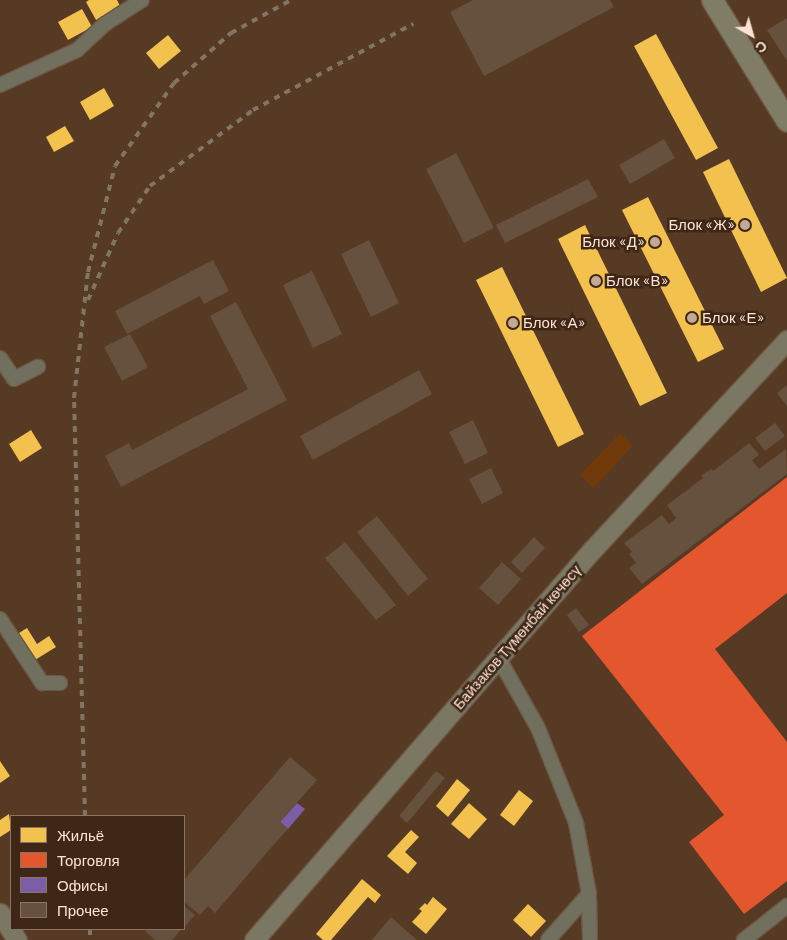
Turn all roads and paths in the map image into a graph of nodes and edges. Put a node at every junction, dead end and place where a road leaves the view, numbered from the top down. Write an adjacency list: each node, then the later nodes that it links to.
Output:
1 (142, 0): 3 (street)
2 (712, 0): 4 (main road)
3 (0, 85)
4 (787, 121)
5 (787, 340): 9 (main road, Байзаков Түмөнбай көчөсү)
6 (0, 358): 7 (street)
7 (38, 367)
8 (0, 619): 10 (street)
9 (498, 657): 11 (street); 15 (main road, Байзаков Түмөнбай көчөсү)
10 (60, 683)
11 (589, 894): 16 (street); 17 (street)
12 (787, 906): 18 (street)
13 (0, 913): 14 (main road)
14 (10, 929)
15 (254, 940)
16 (548, 940)
17 (590, 940)
18 (744, 940)

